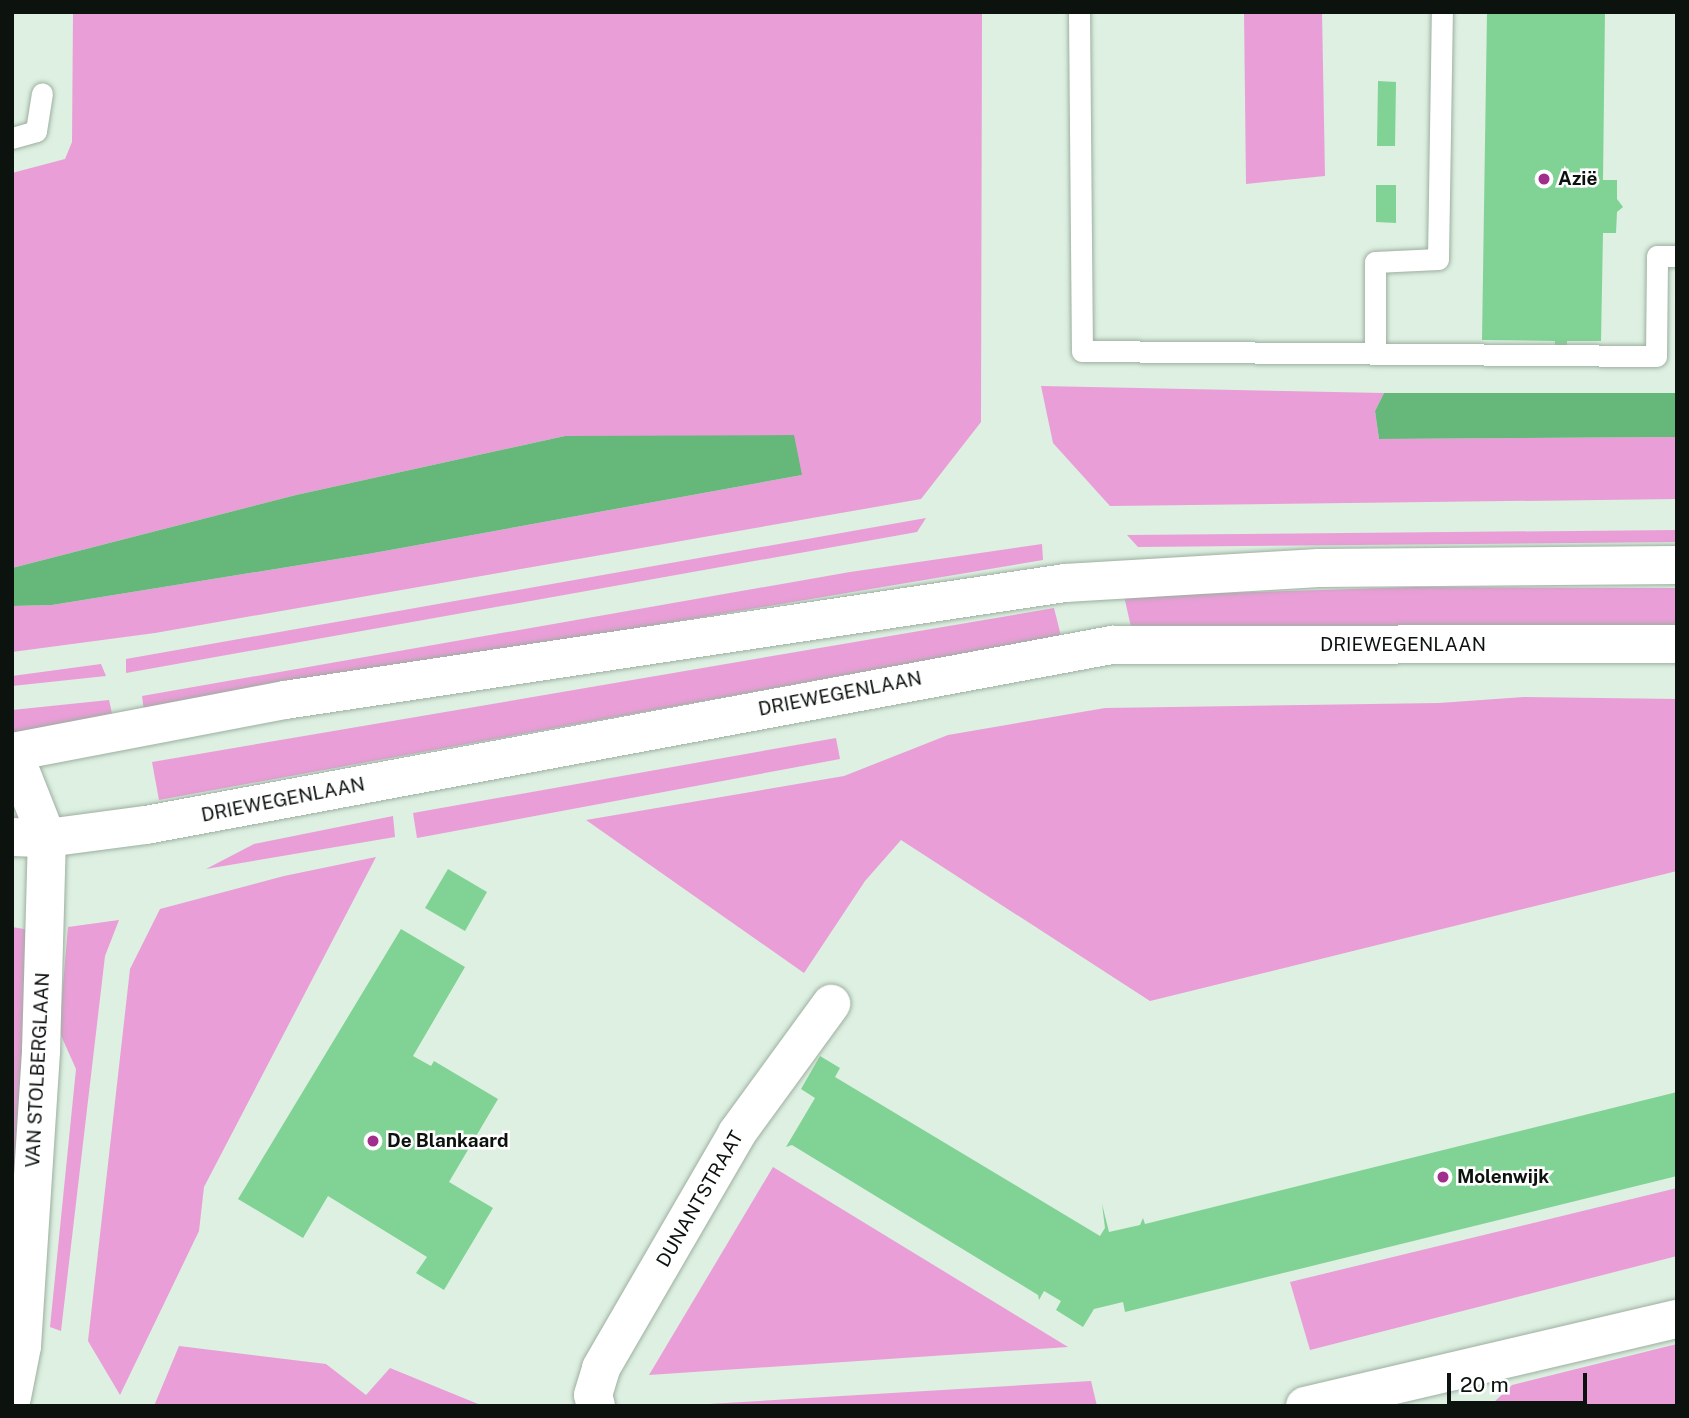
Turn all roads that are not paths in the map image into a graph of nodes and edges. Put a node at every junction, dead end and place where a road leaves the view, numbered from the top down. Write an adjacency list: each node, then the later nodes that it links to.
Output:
1 (1079, 12): 6 (lane)
2 (1442, 12): 6 (lane)
3 (42, 93): 4 (lane)
4 (12, 138)
5 (1677, 256): 6 (lane)
6 (1375, 350)
7 (1677, 565): 9 (street)
8 (1677, 644): 10 (street, DRIEWEGENLAAN)
9 (13, 753): 10 (street, VAN STOLBERGLAAN)
10 (29, 837): 14 (street, VAN STOLBERGLAAN)
11 (831, 1004): 15 (street, DUNANTSTRAAT)
12 (1677, 1319): 13 (street)
13 (1429, 1391): 16 (street)
14 (12, 1397)
15 (596, 1406)
16 (1305, 1406)

